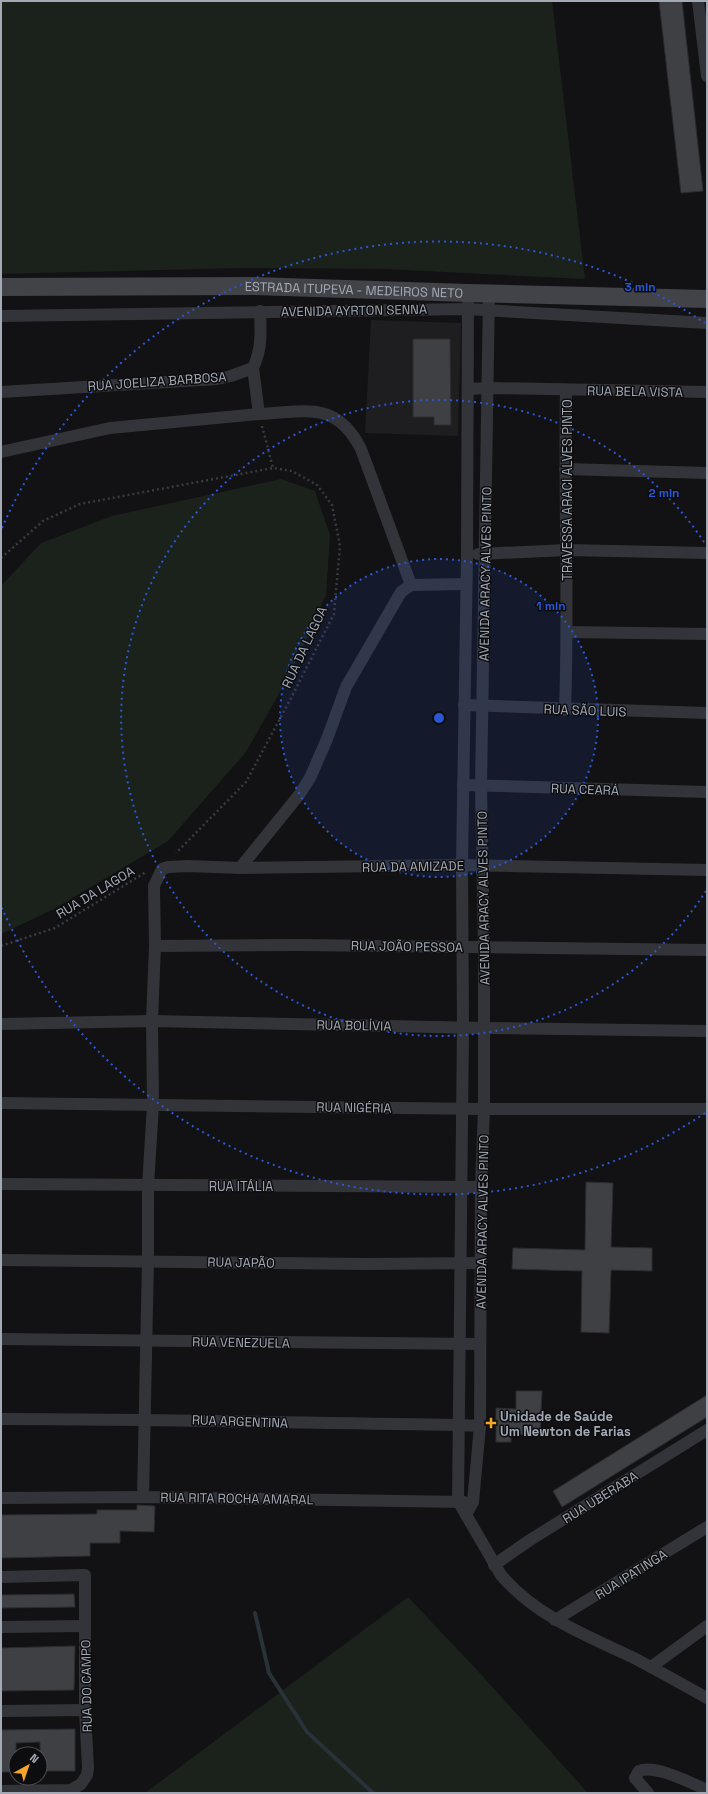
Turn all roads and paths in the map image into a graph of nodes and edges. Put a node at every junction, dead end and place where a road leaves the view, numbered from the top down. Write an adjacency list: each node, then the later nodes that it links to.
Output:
1 (698, 1): 2 (street)
2 (707, 76)
3 (1, 288): 5 (main road, ESTRADA ITUPEVA - MEDEIROS NETO)
4 (707, 299): 6 (main road, ESTRADA ITUPEVA - MEDEIROS NETO)
5 (468, 301): 6 (main road, ESTRADA ITUPEVA - MEDEIROS NETO); 7 (street, AVENIDA AYRTON SENNA); 12 (street, AVENIDA ARACY ALVES PINTO)
6 (489, 301): 9 (street); 11 (street, AVENIDA ARACY ALVES PINTO)
7 (260, 311): 8 (street, AVENIDA AYRTON SENNA); 10 (street)
8 (1, 316)
9 (707, 323)
10 (253, 368): 14 (street, RUA JOELIZA BARBOSA); 16 (street)
11 (489, 388): 12 (street, RUA BELA VISTA); 13 (street, RUA BELA VISTA); 23 (street, AVENIDA ARACY ALVES PINTO)
12 (468, 389): 24 (street, AVENIDA ARACY ALVES PINTO)
13 (566, 390): 15 (street, RUA BELA VISTA); 19 (street, TRAVESSA ARACI ALVES PINTO)
14 (1, 392)
15 (707, 392)
16 (259, 414): 17 (street); 18 (path); 27 (street)
17 (1, 452)
18 (273, 468): 25 (path, RUA DA LAGOA); 37 (path, RUA DA LAGOA)
19 (565, 469): 20 (street); 21 (street, TRAVESSA ARACI ALVES PINTO)
20 (707, 473)
21 (567, 550): 22 (street); 23 (street); 28 (street, TRAVESSA ARACI ALVES PINTO)
22 (707, 553)
23 (485, 554): 24 (street); 31 (street, AVENIDA ARACY ALVES PINTO)
24 (467, 556): 26 (street, AVENIDA ARACY ALVES PINTO)
25 (1, 558)
26 (466, 584): 27 (street); 30 (street, AVENIDA ARACY ALVES PINTO)
27 (411, 585): 40 (street)
28 (568, 632): 29 (street); 32 (street, TRAVESSA ARACI ALVES PINTO)
29 (707, 634)
30 (464, 705): 31 (street, RUA SÃO LUIS); 34 (street, AVENIDA ARACY ALVES PINTO)
31 (483, 706): 32 (street, RUA SÃO LUIS); 35 (street, AVENIDA ARACY ALVES PINTO)
32 (565, 710): 33 (street, RUA SÃO LUIS)
33 (707, 713)
34 (463, 785): 35 (street, RUA CEARÁ); 38 (street, AVENIDA ARACY ALVES PINTO)
35 (482, 786): 36 (street, RUA CEARÁ); 39 (street, AVENIDA ARACY ALVES PINTO)
36 (707, 792)
37 (172, 856)
38 (462, 865): 39 (street, RUA DA AMIZADE); 40 (street, RUA DA AMIZADE); 45 (street, AVENIDA ARACY ALVES PINTO)
39 (484, 865): 41 (street, RUA DA AMIZADE); 46 (street, AVENIDA ARACY ALVES PINTO)
40 (240, 868): 44 (street, RUA DA AMIZADE)
41 (707, 870)
42 (149, 871): 43 (path, RUA DA LAGOA)
43 (1, 946)
44 (156, 946): 45 (street, RUA JOÃO PESSOA); 48 (street)
45 (462, 947): 46 (street, RUA JOÃO PESSOA); 50 (street, AVENIDA ARACY ALVES PINTO)
46 (484, 948): 47 (street, RUA JOÃO PESSOA); 51 (street, AVENIDA ARACY ALVES PINTO)
47 (707, 950)
48 (152, 1021): 49 (street, RUA BOLÍVIA); 50 (street, RUA BOLÍVIA); 54 (street)
49 (1, 1024)
50 (463, 1027): 51 (street, RUA BOLÍVIA); 55 (street, AVENIDA ARACY ALVES PINTO)
51 (483, 1028): 52 (street, RUA BOLÍVIA); 56 (street, AVENIDA ARACY ALVES PINTO)
52 (707, 1031)
53 (1, 1103): 54 (street, RUA NIGÉRIA)
54 (152, 1105): 55 (street, RUA NIGÉRIA); 59 (street)
55 (462, 1109): 56 (street, RUA NIGÉRIA); 60 (street, AVENIDA ARACY ALVES PINTO)
56 (484, 1109): 57 (street, RUA NIGÉRIA); 61 (street, AVENIDA ARACY ALVES PINTO)
57 (707, 1109)
58 (1, 1184): 59 (street, RUA ITÁLIA)
59 (148, 1186): 60 (street, RUA ITÁLIA); 63 (street)
60 (460, 1186): 61 (street, RUA ITÁLIA); 64 (street, AVENIDA ARACY ALVES PINTO)
61 (481, 1186): 65 (street, AVENIDA ARACY ALVES PINTO)
62 (1, 1260): 63 (street, RUA JAPÃO)
63 (148, 1260): 64 (street, RUA JAPÃO); 67 (street)
64 (460, 1263): 65 (street, RUA JAPÃO); 68 (street, AVENIDA ARACY ALVES PINTO)
65 (481, 1263): 69 (street, AVENIDA ARACY ALVES PINTO)
66 (1, 1339): 67 (street, RUA VENEZUELA)
67 (147, 1341): 68 (street, RUA VENEZUELA); 71 (street)
68 (459, 1344): 69 (street, RUA VENEZUELA); 72 (street, AVENIDA ARACY ALVES PINTO)
69 (480, 1344): 73 (street, AVENIDA ARACY ALVES PINTO)
70 (1, 1419): 71 (street, RUA ARGENTINA)
71 (144, 1419): 72 (street, RUA ARGENTINA); 75 (street)
72 (459, 1424): 73 (street, RUA ARGENTINA); 77 (street, AVENIDA ARACY ALVES PINTO)
73 (480, 1426): 78 (street, AVENIDA ARACY ALVES PINTO)
74 (707, 1430): 81 (street, RUA UBERABA)
75 (143, 1497): 76 (street, RUA RITA ROCHA AMARAL); 77 (street, RUA RITA ROCHA AMARAL)
76 (1, 1498)
77 (458, 1501): 78 (street, RUA RITA ROCHA AMARAL); 79 (street)
78 (473, 1502): 79 (street)
79 (466, 1515): 81 (street)
80 (707, 1527): 83 (street, RUA IPATINGA)
81 (494, 1565): 83 (street)
82 (1, 1578): 84 (street, RUA DO CAMPO)
83 (555, 1620): 87 (street)
84 (85, 1626): 86 (street); 89 (street, RUA DO CAMPO)
85 (707, 1626): 87 (street)
86 (1, 1627)
87 (650, 1668): 88 (street)
88 (707, 1698)
89 (85, 1710): 90 (street); 92 (street, RUA DO CAMPO)
90 (1, 1711)
91 (707, 1790): 93 (street)
92 (1, 1791)
93 (648, 1793)

